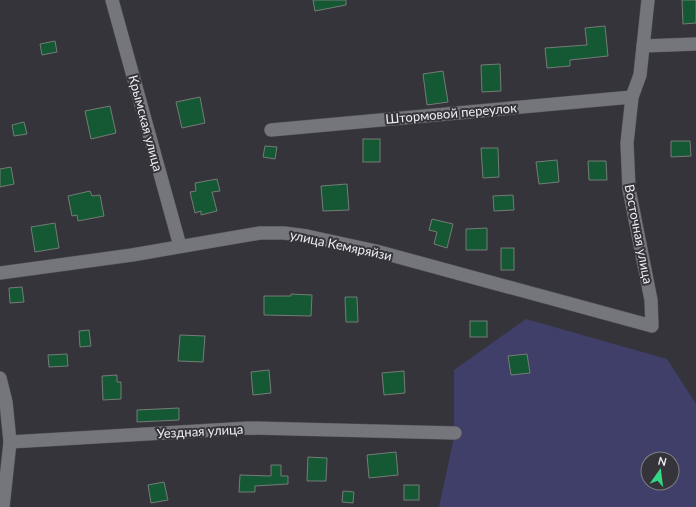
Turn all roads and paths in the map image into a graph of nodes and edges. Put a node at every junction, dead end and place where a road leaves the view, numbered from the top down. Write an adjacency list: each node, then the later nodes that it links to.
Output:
1 (112, 0): 7 (street, Крымская улица)
2 (648, 0): 4 (street, Восточная улица)
3 (696, 44): 4 (street)
4 (642, 46): 5 (street, Восточная улица)
5 (632, 97): 6 (street, Штормовой переулок); 9 (street, Восточная улица)
6 (271, 130)
7 (180, 246): 8 (street, улица Кемяряйзи); 9 (street, улица Кемяряйзи)
8 (0, 273)
9 (652, 326)
10 (0, 378): 12 (street)
11 (455, 433): 12 (street, Уездная улица)
12 (10, 442): 13 (street)
13 (3, 507)

